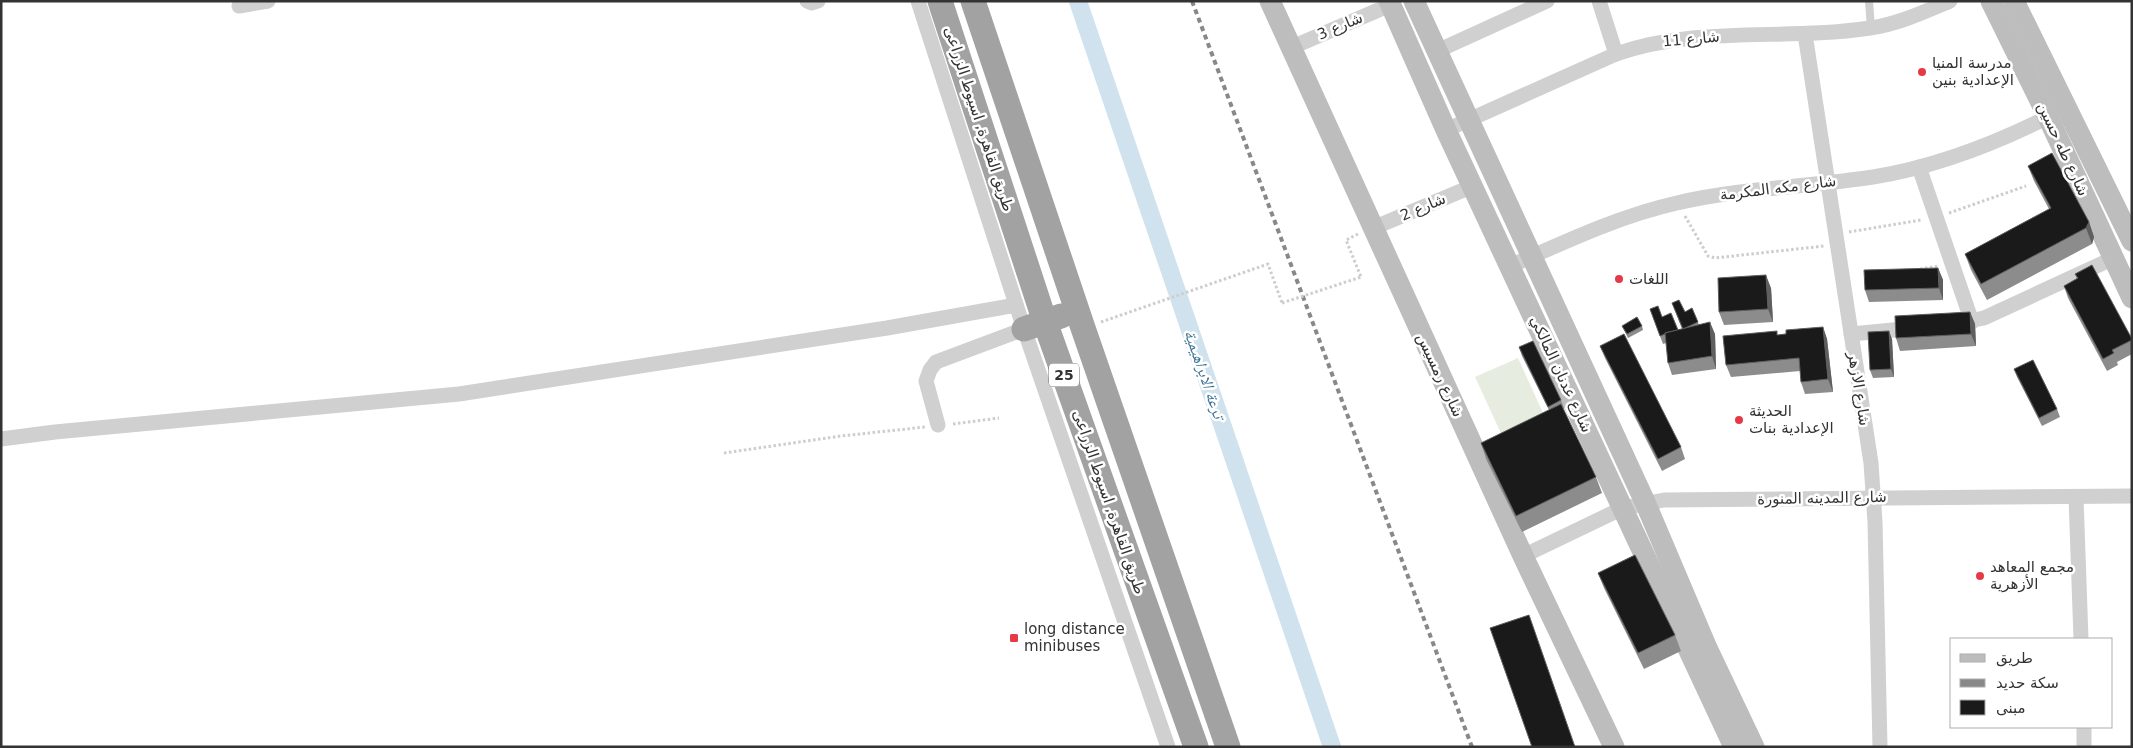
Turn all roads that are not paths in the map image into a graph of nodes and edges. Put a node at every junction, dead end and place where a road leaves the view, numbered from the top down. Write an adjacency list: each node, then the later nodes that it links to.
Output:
1 (268, 1): 16 (street)
2 (807, 1): 3 (street)
3 (818, 1)
4 (918, 1): 34 (street, طريق القاهرة, اسيوط الزراعى)
5 (940, 1): 37 (highway, طريق القاهرة, اسيوط الزراعى / 25)
6 (973, 1): 35 (highway, طريق القاهرة, اسيوط الزراعى / 25)
7 (1270, 1): 19 (main road, شارع رمسيس)
8 (1414, 1): 20 (main road, شارع عدنان المالكي)
9 (1547, 1): 20 (street)
10 (1599, 1): 21 (street)
11 (1869, 1): 17 (lane)
12 (1950, 1): 17 (street, شارع 11)
13 (1991, 1): 22 (main road, شارع طه حسين)
14 (2014, 1): 29 (main road, شارع طه حسين)
15 (1390, 3): 19 (street, شارع 3); 24 (main road, شارع عدنان المالكي)
16 (239, 6)
17 (1871, 28): 18 (street, شارع 11)
18 (1805, 34): 21 (street, شارع 11); 26 (street, شارع الازهر)
19 (1290, 48): 28 (main road, شارع رمسيس)
20 (1437, 51): 23 (main road, شارع عدنان المالكي)
21 (1616, 54): 23 (street, شارع 11)
22 (2048, 116): 25 (street, شارع مكه المكرمة); 31 (main road, شارع طه حسين)
23 (1468, 120): 24 (street, شارع 11); 30 (main road, شارع عدنان المالكي)
24 (1446, 130): 27 (main road, شارع عدنان المالكي)
25 (1919, 167): 26 (street, شارع مكه المكرمة); 36 (street)
26 (1828, 183): 30 (street, شارع مكه المكرمة); 38 (street, شارع الازهر)
27 (1473, 186): 28 (street, شارع 2); 32 (main road, شارع عدنان المالكي)
28 (1373, 228): 46 (main road, شارع رمسيس)
29 (2132, 242)
30 (1531, 257): 32 (street, شارع مكه المكرمة); 44 (main road, شارع عدنان المالكي)
31 (2114, 258): 33 (main road, شارع طه حسين); 36 (street)
32 (1510, 266): 45 (main road, شارع عدنان المالكي)
33 (2132, 298)
34 (1016, 305): 37 (street, طريق القاهرة, اسيوط الزراعى); 40 (street)
35 (1077, 311): 37 (highway); 51 (highway, طريق القاهرة, اسيوط الزراعى / 25)
36 (1972, 322): 38 (street)
37 (1034, 325): 39 (street); 49 (street, طريق القاهرة, اسيوط الزراعى); 50 (highway, طريق القاهرة, اسيوط الزراعى / 25)
38 (1851, 334): 43 (street, شارع الازهر)
39 (938, 425)
40 (1, 439)
41 (2076, 496): 42 (street, شارع المدينه المنورة); 43 (street, شارع المدينه المنورة); 47 (street)
42 (2132, 496)
43 (1874, 497): 44 (street, شارع المدينه المنورة); 55 (street, شارع الازهر)
44 (1645, 502): 45 (street, شارع المدينه المنورة); 54 (main road, شارع عدنان المالكي)
45 (1623, 508): 46 (street, شارع المدينه المنورة); 53 (main road, شارع عدنان المالكي)
46 (1523, 556): 52 (main road, شارع رمسيس)
47 (2081, 638)
48 (2084, 728): 56 (street)
49 (1168, 747)
50 (1196, 747)
51 (1228, 747)
52 (1614, 747)
53 (1734, 747)
54 (1754, 747)
55 (1880, 747)
56 (2084, 747)

